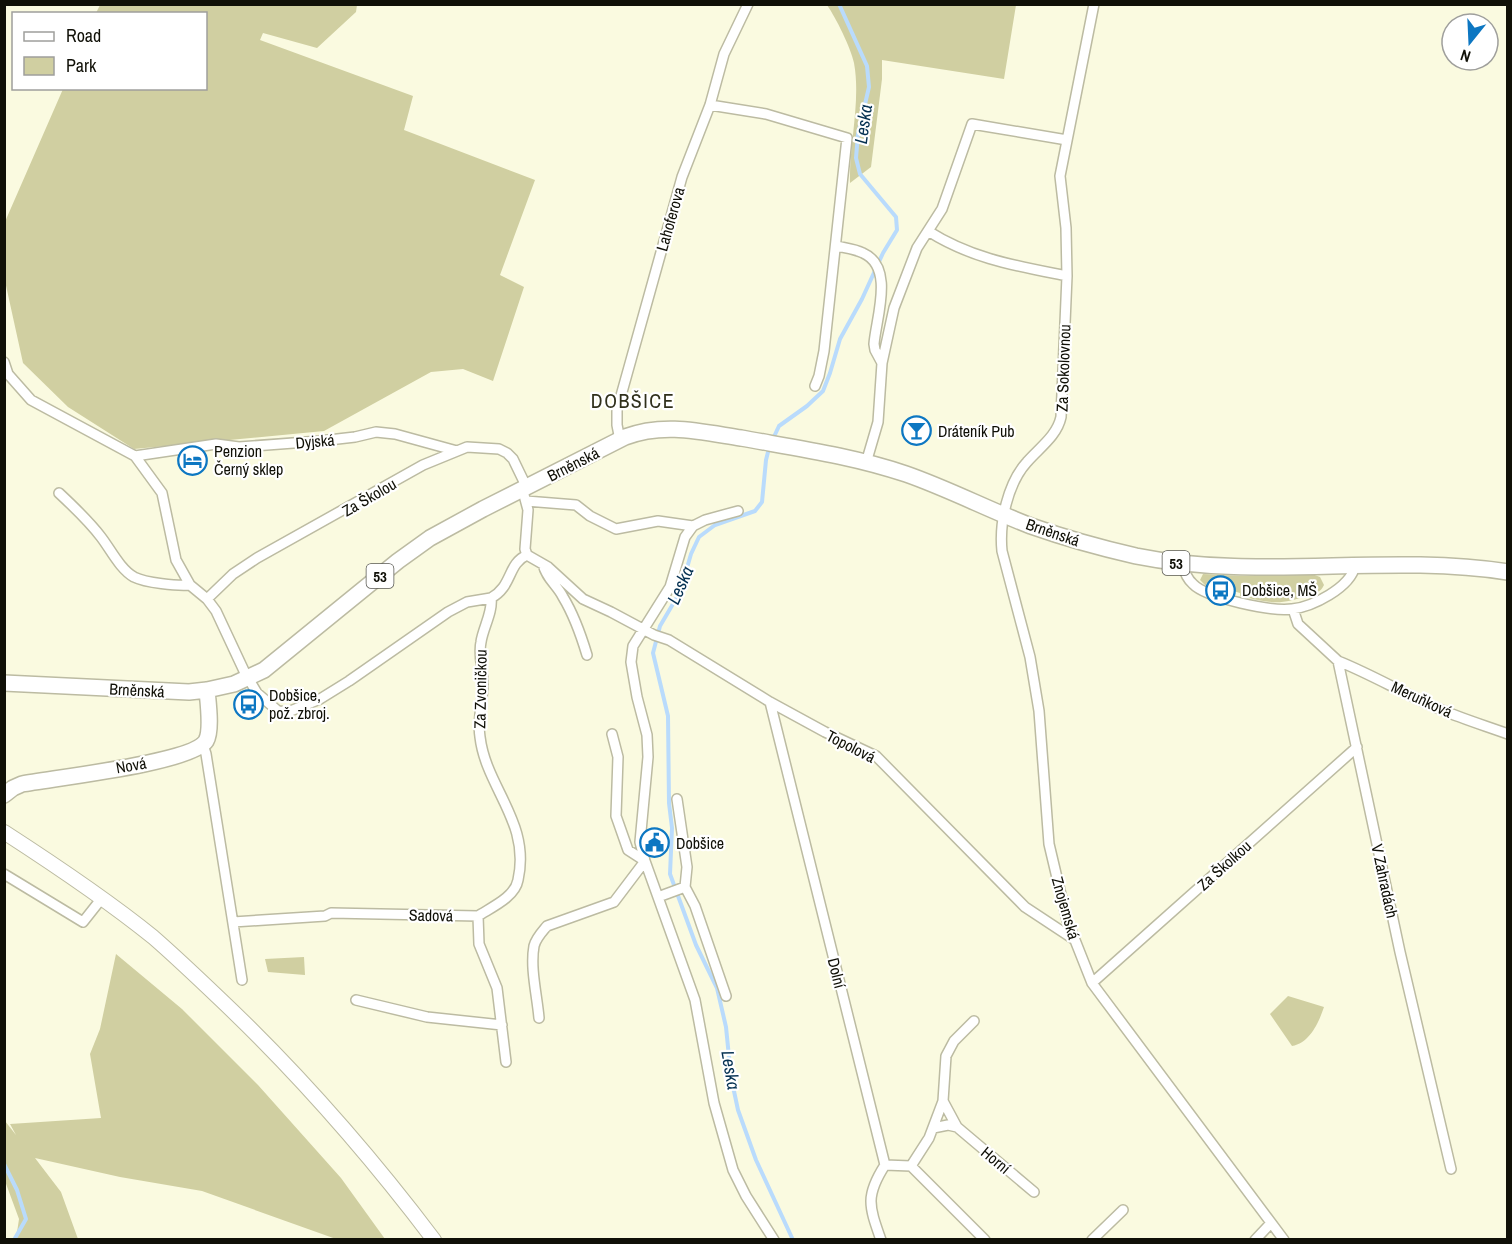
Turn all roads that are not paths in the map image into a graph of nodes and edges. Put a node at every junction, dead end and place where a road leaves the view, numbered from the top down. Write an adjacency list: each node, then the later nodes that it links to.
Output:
1 (748, 4): 3 (street, Lahoferova)
2 (1094, 4): 4 (street, Za Sokolovnou)
3 (710, 105): 6 (street); 11 (street, Lahoferova)
4 (1066, 140): 5 (street); 7 (street, Za Sokolovnou)
5 (928, 231): 7 (street); 9 (street)
6 (836, 246): 9 (street); 10 (street)
7 (1066, 276): 18 (street, Za Sokolovnou)
8 (4, 362): 13 (street)
9 (882, 363): 14 (street)
10 (815, 386)
11 (620, 440): 14 (main road, Brněnská / 53); 16 (main road, Brněnská / 53)
12 (457, 451): 13 (street, Dyjská); 16 (street, Za Školou); 27 (street, Za Školou)
13 (135, 456): 25 (street)
14 (866, 463): 18 (main road, Brněnská / 53)
15 (59, 493): 25 (street)
16 (525, 493): 19 (street, Brněnská); 20 (street); 32 (main road, Brněnská / 53)
17 (738, 511): 19 (street)
18 (1005, 515): 21 (main road, Brněnská / 53); 50 (street, Znojemská)
19 (693, 525): 29 (street)
20 (527, 555): 22 (street, Topolová); 26 (street, Za Zvoničkou)
21 (1182, 563): 23 (main road, Brněnská / 53); 28 (street)
22 (543, 564): 29 (street, Topolová); 30 (street)
23 (1355, 566): 24 (main road, Brněnská / 53); 28 (street)
24 (1508, 572)
25 (190, 585): 27 (street)
26 (491, 598): 32 (street); 48 (street, Za Zvoničkou)
27 (207, 599): 32 (street)
28 (1293, 609): 31 (street)
29 (643, 630): 35 (street, Topolová); 43 (street)
30 (587, 655)
31 (1338, 661): 37 (street, Meruňková); 39 (street, V Zahradách)
32 (248, 679): 34 (main road, Brněnská / 53)
33 (4, 683): 34 (main road, Brněnská / 53)
34 (207, 690): 38 (main road)
35 (770, 702): 50 (street, Topolová); 62 (street, Dolní)
36 (612, 734): 43 (street)
37 (1508, 734)
38 (203, 745): 40 (main road, Nová); 49 (street)
39 (1357, 747): 52 (street, Za Školkou); 64 (street, V Zahradách)
40 (4, 795)
41 (677, 798): 45 (street)
42 (4, 832): 47 (main road)
43 (645, 861): 46 (street); 55 (street)
44 (4, 874): 47 (street)
45 (683, 888): 46 (street); 53 (street)
46 (658, 897): 69 (street)
47 (102, 898): 68 (main road)
48 (478, 916): 49 (street, Sadová); 57 (street)
49 (233, 922): 51 (street)
50 (1075, 940): 52 (street, Znojemská)
51 (242, 980)
52 (1092, 983): 67 (street, Znojemská)
53 (726, 996)
54 (356, 1000): 57 (street)
55 (539, 1018)
56 (974, 1021): 59 (street)
57 (502, 1025): 58 (street)
58 (506, 1062)
59 (943, 1101): 60 (street, Horní); 61 (street)
60 (957, 1127): 61 (street); 65 (street, Horní)
61 (933, 1128): 63 (street)
62 (885, 1165): 63 (street); 70 (street)
63 (911, 1166): 71 (street)
64 (1451, 1170)
65 (1034, 1192)
66 (1123, 1210): 72 (street)
67 (1271, 1223): 73 (street); 74 (street, Znojemská)
68 (434, 1239)
69 (774, 1239)
70 (881, 1239)
71 (985, 1239)
72 (1092, 1239)
73 (1255, 1239)
74 (1284, 1239)

